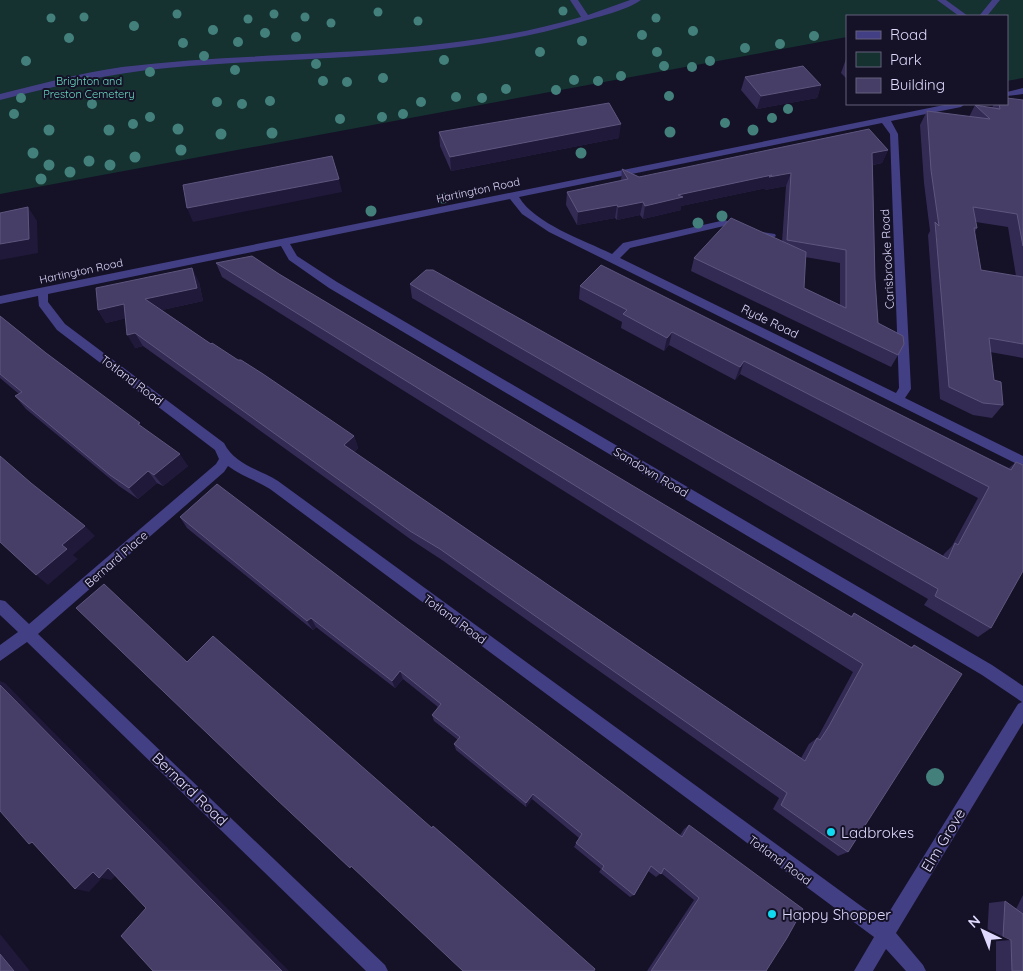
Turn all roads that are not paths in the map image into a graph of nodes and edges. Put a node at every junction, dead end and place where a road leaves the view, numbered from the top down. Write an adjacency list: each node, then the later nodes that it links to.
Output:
1 (574, 0): 7 (street)
2 (637, 0): 7 (street)
3 (941, 0): 5 (street)
4 (996, 0): 6 (street)
5 (963, 15)
6 (984, 15)
7 (586, 18): 10 (street)
8 (1023, 91): 9 (street)
9 (1008, 94)
10 (0, 97)
11 (956, 105): 12 (street, Hartington Road)
12 (884, 119): 13 (street, Hartington Road); 19 (street, Carisbrooke Road)
13 (513, 196): 15 (street, Hartington Road); 16 (street, Ryde Road)
14 (771, 236): 16 (street)
15 (285, 243): 17 (street, Hartington Road); 25 (street, Sandown Road)
16 (614, 259): 19 (street, Ryde Road)
17 (43, 292): 18 (street, Hartington Road); 20 (street, Totland Road)
18 (0, 300)
19 (898, 399): 21 (street, Ryde Road)
20 (227, 458): 23 (street, Bernard Place); 27 (street, Totland Road)
21 (1023, 462)
22 (0, 606): 23 (street, Bernard Road)
23 (27, 632): 24 (street, Bernard Place); 28 (street, Bernard Road)
24 (0, 654)
25 (1023, 695)
26 (1023, 709): 27 (street, Elm Grove)
27 (886, 936): 29 (street, Elm Grove); 30 (street, Totland Road)
28 (379, 971)
29 (863, 971)
30 (917, 971)

